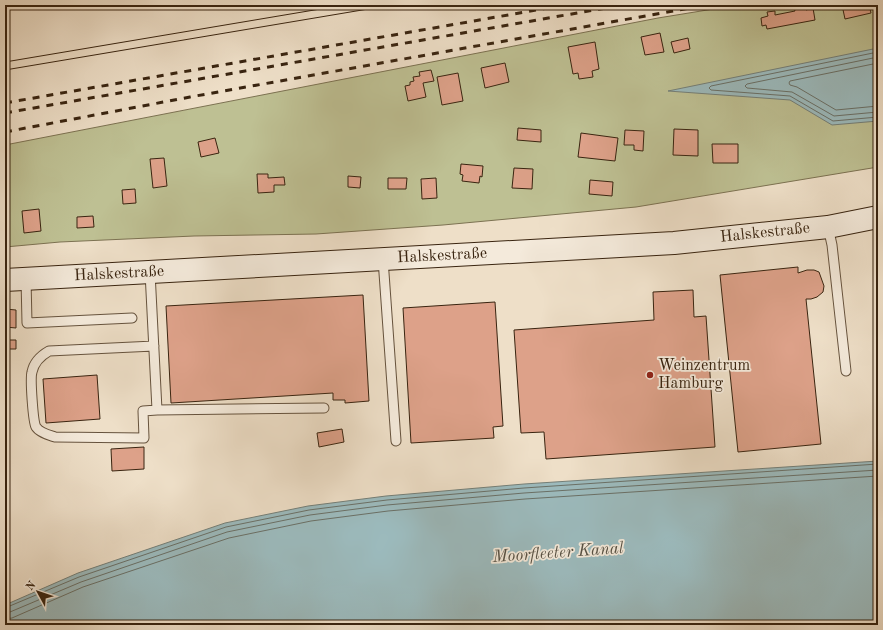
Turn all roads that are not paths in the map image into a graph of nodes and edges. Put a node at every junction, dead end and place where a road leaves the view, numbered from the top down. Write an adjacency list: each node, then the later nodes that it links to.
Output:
1 (878, 217): 2 (street, Halskestraße)
2 (828, 227): 3 (street, Halskestraße); 8 (lane)
3 (383, 259): 4 (street, Halskestraße); 11 (lane)
4 (150, 272): 5 (street, Halskestraße); 7 (lane)
5 (15, 279): 6 (lane)
6 (132, 318)
7 (154, 346): 10 (lane); 10 (lane)
8 (846, 371)
9 (324, 408): 10 (lane)
10 (157, 410)
11 (396, 441)

